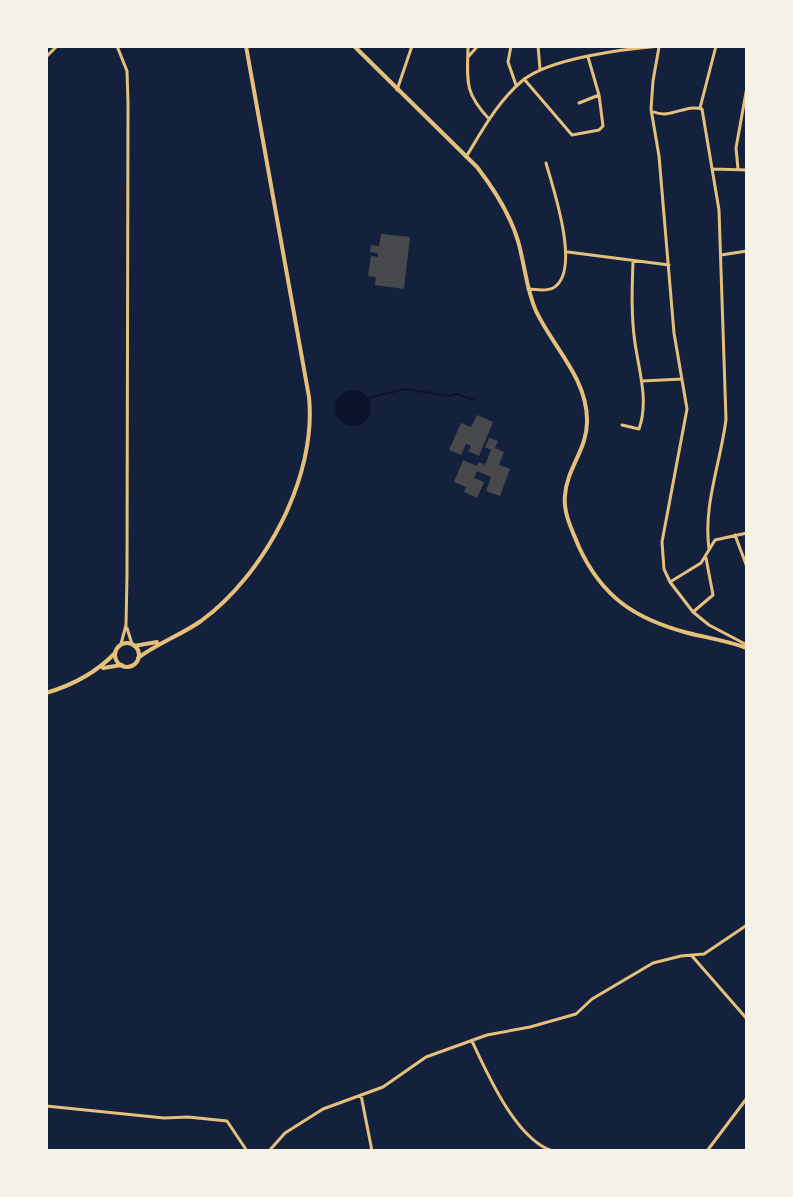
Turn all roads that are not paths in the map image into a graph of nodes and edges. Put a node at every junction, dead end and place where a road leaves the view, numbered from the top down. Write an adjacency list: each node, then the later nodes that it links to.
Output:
1 (57, 46): 14 (street)
2 (117, 46): 48 (street)
3 (246, 46): 49 (main road)
4 (354, 46): 21 (main road)
5 (412, 46): 21 (street)
6 (511, 46): 19 (street)
7 (538, 46): 17 (street)
8 (609, 46): 13 (street)
9 (659, 46): 13 (street); 25 (street)
10 (716, 46): 24 (street)
11 (468, 48): 15 (street)
12 (476, 48): 15 (street)
13 (610, 53): 16 (street)
14 (46, 57)
15 (468, 57): 26 (street)
16 (588, 57): 17 (street); 22 (street)
17 (540, 69): 18 (street)
18 (524, 79): 19 (street); 22 (street)
19 (516, 86): 26 (street)
20 (747, 87): 30 (street)
21 (397, 90): 27 (main road)
22 (599, 95): 23 (street)
23 (579, 103)
24 (700, 108): 25 (street); 29 (street)
25 (651, 109): 36 (street)
26 (489, 119): 27 (street)
27 (466, 157): 37 (main road)
28 (546, 163): 33 (street)
29 (713, 169): 30 (street); 34 (street)
30 (738, 169): 31 (street)
31 (747, 170)
32 (747, 251): 34 (street)
33 (568, 252): 35 (street); 37 (street)
34 (721, 255): 43 (street)
35 (633, 261): 36 (street); 39 (street)
36 (669, 265): 38 (street)
37 (528, 289): 52 (main road)
38 (682, 379): 39 (street); 46 (street)
39 (642, 381): 40 (street)
40 (622, 425)
41 (747, 533): 42 (street)
42 (735, 535): 43 (street); 45 (street)
43 (709, 549): 44 (street)
44 (706, 558): 46 (street); 47 (street)
45 (747, 567)
46 (670, 582): 47 (street)
47 (693, 612): 52 (street)
48 (126, 625): 50 (street); 51 (street)
49 (159, 642): 51 (main road); 54 (main road)
50 (121, 644): 51 (main road); 53 (main road)
51 (133, 645): 54 (main road)
52 (747, 646)
53 (115, 653): 55 (main road); 56 (main road)
54 (138, 658): 55 (main road)
55 (122, 665): 56 (main road)
56 (100, 668): 57 (main road)
57 (46, 693)
58 (747, 925): 59 (street)
59 (692, 956): 60 (street); 61 (street)
60 (747, 1019)
61 (472, 1041): 62 (street); 68 (street)
62 (361, 1095): 66 (street); 67 (street)
63 (747, 1098): 69 (street)
64 (46, 1106): 65 (street)
65 (247, 1151)
66 (269, 1151)
67 (372, 1151)
68 (553, 1151)
69 (707, 1151)

